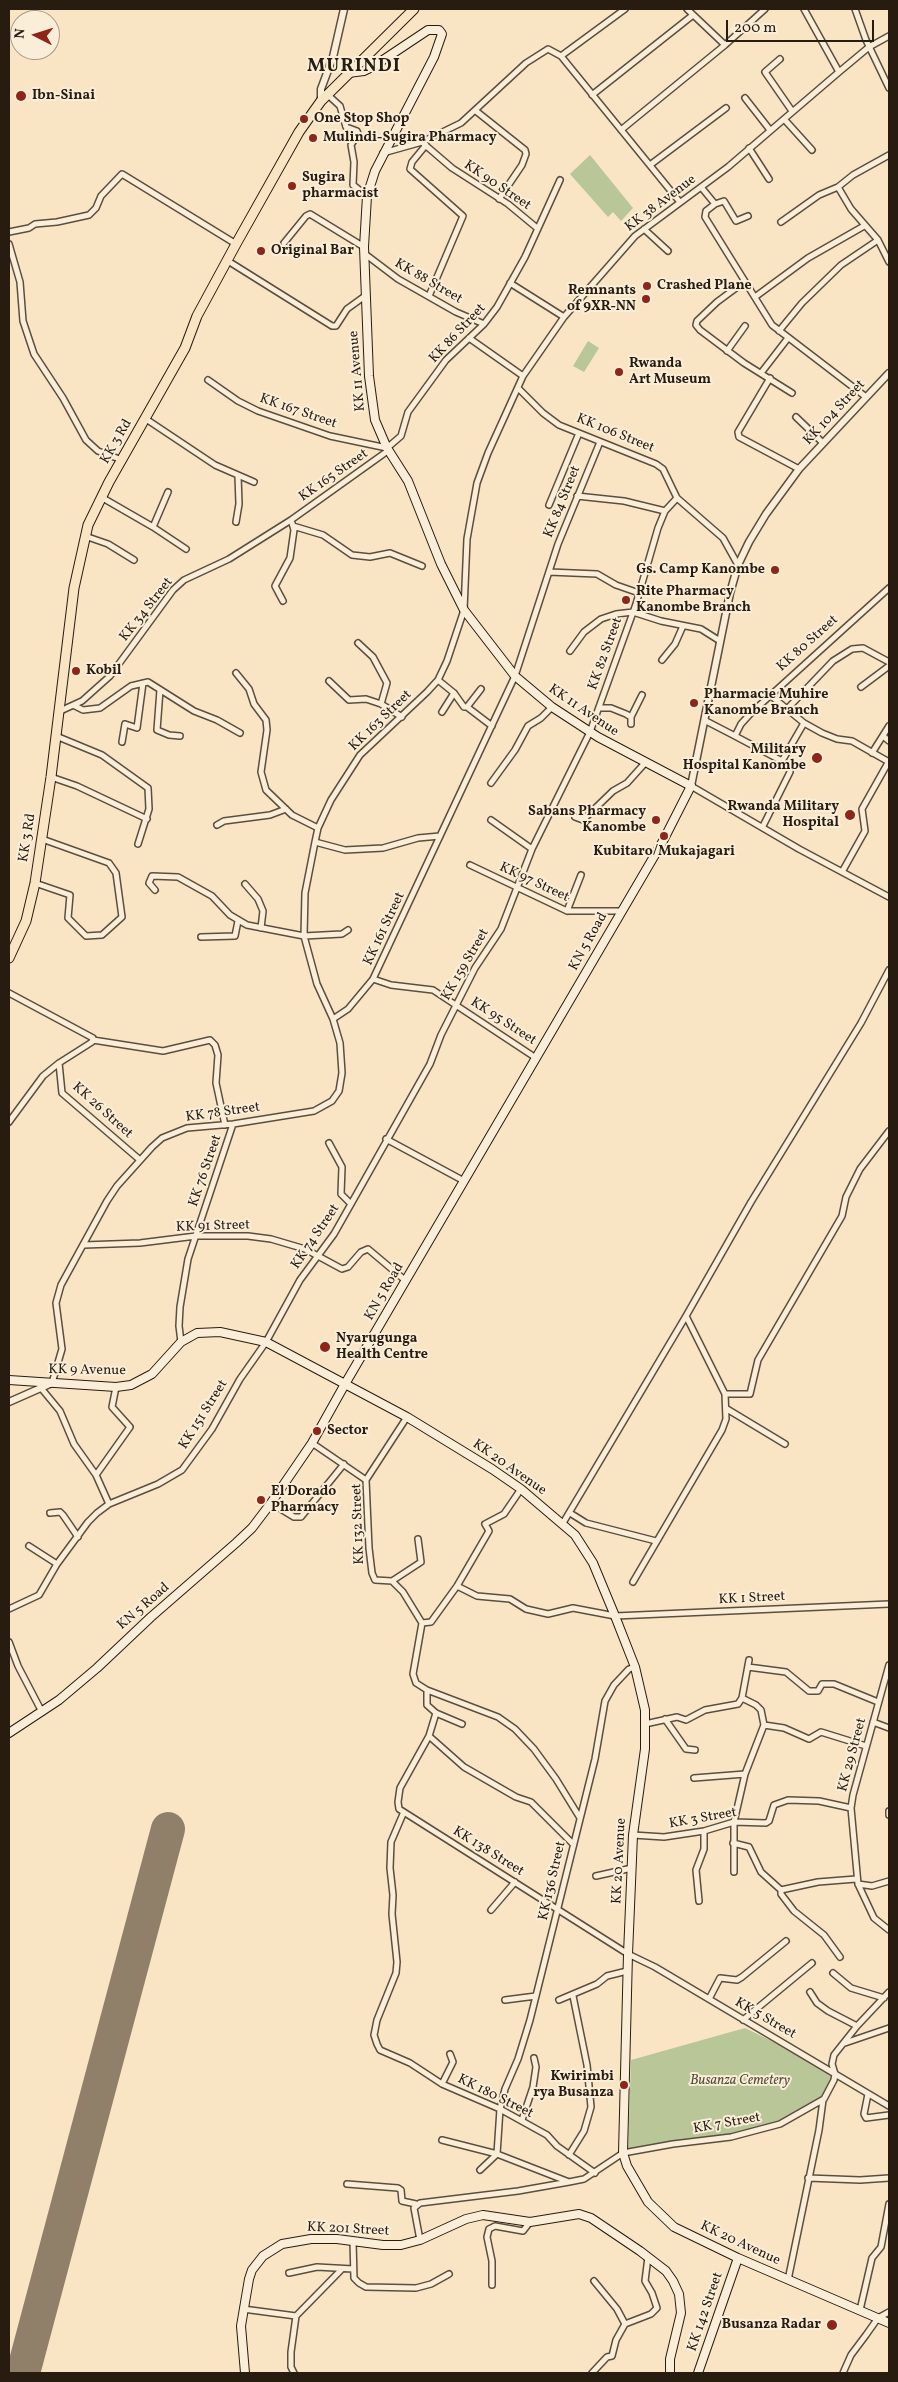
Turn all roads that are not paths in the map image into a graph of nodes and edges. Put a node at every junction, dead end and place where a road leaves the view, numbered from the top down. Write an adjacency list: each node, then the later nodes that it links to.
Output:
1 (344, 9): 18 (street)
2 (414, 9): 15 (highway, KK 3 Rd)
3 (625, 9): 12 (street)
4 (687, 9): 8 (street)
5 (765, 9): 10 (street)
6 (804, 9): 14 (street)
7 (855, 9): 11 (street)
8 (693, 15): 10 (street); 17 (street)
9 (889, 36): 11 (street, KK 38 Avenue)
10 (725, 45): 24 (street)
11 (869, 47): 14 (street, KK 38 Avenue); 16 (street)
12 (561, 56): 17 (street); 21 (street)
13 (780, 59): 22 (street)
14 (839, 72): 22 (street, KK 38 Avenue)
15 (348, 73): 18 (highway, KK 3 Rd); 29 (main road, KK 11 Avenue)
16 (889, 88)
17 (592, 95): 24 (street)
18 (324, 98): 36 (street); 49 (highway, KK 3 Rd)
19 (745, 98): 25 (street)
20 (726, 108): 31 (street)
21 (476, 111): 26 (street); 37 (street)
22 (792, 111): 23 (street, KK 38 Avenue)
23 (784, 118): 25 (street, KK 38 Avenue); 28 (street)
24 (621, 130): 31 (street)
25 (770, 130): 27 (street, KK 38 Avenue)
26 (424, 144): 29 (street); 37 (street, KK 90 Street); 57 (street)
27 (750, 148): 32 (street); 34 (street, KK 38 Avenue)
28 (812, 150)
29 (382, 153): 36 (main road, KK 11 Avenue)
30 (889, 155): 35 (street)
31 (650, 165): 38 (street)
32 (769, 179)
33 (560, 180): 43 (street, KK 86 Street)
34 (701, 187): 38 (street, KK 38 Avenue); 39 (street)
35 (838, 187): 41 (street); 42 (street)
36 (368, 196): 50 (main road, KK 11 Avenue)
37 (499, 198): 43 (street, KK 90 Street)
38 (679, 202): 44 (street, KK 38 Avenue)
39 (715, 204): 40 (street); 54 (street)
40 (748, 216)
41 (781, 222)
42 (864, 226): 46 (street); 58 (street)
43 (537, 228): 55 (street, KK 86 Street)
44 (644, 229): 51 (street); 59 (street, KK 38 Avenue)
45 (9, 232): 49 (street)
46 (878, 240): 53 (street); 62 (street)
47 (284, 243): 50 (street, KK 88 Street)
48 (9, 244): 80 (street)
49 (236, 244): 52 (highway, KK 3 Rd)
50 (364, 251): 56 (main road, KK 11 Avenue); 57 (street, KK 88 Street)
51 (668, 251)
52 (228, 260): 56 (street); 75 (highway, KK 3 Rd)
53 (889, 262)
54 (744, 282): 58 (street); 65 (street)
55 (510, 283): 59 (street); 60 (street, KK 86 Street)
56 (364, 296): 79 (main road, KK 11 Avenue)
57 (429, 296): 60 (street, KK 88 Street)
58 (754, 297): 62 (street)
59 (564, 317): 68 (street, KK 38 Avenue)
60 (484, 324): 63 (street, KK 86 Street)
61 (745, 326): 65 (street)
62 (779, 331): 64 (street)
63 (469, 338): 68 (street); 79 (street, KK 86 Street)
64 (788, 338): 66 (street); 73 (street)
65 (727, 351): 66 (street)
66 (761, 373): 69 (street)
67 (889, 373): 73 (street, KK 104 Street)
68 (523, 376): 71 (street, KK 38 Avenue)
69 (770, 378): 72 (street); 81 (street)
70 (208, 380): 79 (street, KK 167 Street)
71 (518, 388): 76 (street, KK 106 Street); 102 (street, KK 38 Avenue)
72 (792, 393)
73 (866, 396): 78 (street, KK 104 Street)
74 (796, 418): 78 (street)
75 (146, 419): 80 (highway, KK 3 Rd); 82 (street)
76 (579, 433): 77 (street, KK 106 Street); 88 (street)
77 (600, 442): 85 (street, KK 84 Street); 87 (street, KK 106 Street)
78 (824, 443): 81 (street, KK 104 Street)
79 (388, 449): 91 (street, KK 165 Street); 102 (main road, KK 11 Avenue)
80 (122, 460): 86 (highway, KK 3 Rd)
81 (799, 469): 96 (street, KK 104 Street)
82 (238, 476): 83 (street); 90 (street)
83 (254, 482)
84 (168, 492): 92 (street)
85 (577, 496): 89 (street); 98 (street, KK 84 Street)
86 (101, 497): 92 (street); 93 (highway, KK 3 Rd)
87 (677, 498): 89 (street, KK 82 Street); 96 (street, KK 106 Street)
88 (550, 505)
89 (665, 511): 100 (street, KK 82 Street)
90 (236, 522)
91 (292, 523): 97 (street); 101 (street); 122 (street, KK 34 Street)
92 (153, 527): 94 (street)
93 (84, 536): 95 (street); 127 (highway, KK 3 Rd)
94 (186, 548)
95 (134, 560)
96 (738, 565): 105 (street)
97 (422, 566)
98 (549, 572): 100 (street); 111 (street, KK 84 Street)
99 (889, 588): 119 (street, KK 80 Street)
100 (639, 593): 103 (street, KK 82 Street)
101 (283, 601)
102 (464, 610): 111 (main road, KK 11 Avenue); 112 (street, KK 163 Street)
103 (633, 612): 104 (street); 107 (street, KK 82 Street); 125 (street, KK 82 Street)
104 (682, 626): 105 (street); 108 (street)
105 (720, 641): 131 (street)
106 (358, 644): 121 (street)
107 (570, 651)
108 (662, 660)
109 (889, 664): 115 (street); 126 (street)
110 (236, 673): 151 (street)
111 (515, 676): 124 (main road, KK 11 Avenue); 134 (street, KK 161 Street)
112 (438, 680): 118 (street); 129 (street, KK 163 Street)
113 (329, 681): 121 (street)
114 (143, 683): 117 (street); 122 (street); 143 (street)
115 (861, 687)
116 (481, 689): 123 (street)
117 (160, 690): 136 (street); 139 (street)
118 (454, 693): 123 (street); 128 (street)
119 (770, 695): 126 (street); 140 (street, KK 80 Street)
120 (642, 696): 130 (street)
121 (381, 704): 129 (street)
122 (75, 706): 127 (street, KK 34 Street)
123 (467, 707): 134 (street)
124 (552, 707): 137 (main road, KK 11 Avenue); 149 (street)
125 (599, 708): 130 (street); 137 (street, KK 82 Street)
126 (787, 708): 132 (street)
127 (58, 712): 138 (highway, KK 3 Rd)
128 (442, 712)
129 (402, 717): 157 (street, KK 163 Street)
130 (631, 717): 133 (street)
131 (706, 721): 140 (street); 150 (street)
132 (804, 723): 144 (street); 145 (street)
133 (631, 724)
134 (492, 726): 158 (street, KK 161 Street)
135 (889, 726): 141 (street)
136 (240, 732)
137 (590, 732): 147 (main road, KK 11 Avenue); 162 (street, KK 159 Street)
138 (55, 736): 148 (highway, KK 3 Rd); 153 (street)
139 (180, 736)
140 (735, 736): 145 (street)
141 (883, 736): 142 (street); 144 (street)
142 (889, 741)
143 (122, 742)
144 (872, 752): 146 (street)
145 (782, 761): 156 (street)
146 (889, 762): 164 (street)
147 (645, 763): 150 (main road, KK 11 Avenue); 152 (street)
148 (51, 777): 153 (street); 159 (highway, KK 3 Rd)
149 (491, 783)
150 (691, 786): 156 (street); 172 (main road, KN 5 Road)
151 (286, 809): 155 (street); 157 (street)
152 (575, 817)
153 (147, 819): 161 (street)
154 (491, 820): 162 (street)
155 (217, 825)
156 (763, 826): 164 (street)
157 (318, 828): 160 (street, KK 163 Street)
158 (440, 836): 160 (street); 180 (street, KK 161 Street)
159 (42, 839): 166 (highway, KK 3 Rd); 166 (street)
160 (315, 842): 176 (street, KK 163 Street)
161 (138, 844)
162 (532, 849): 168 (street, KK 159 Street)
163 (470, 865): 168 (street, KK 97 Street)
164 (842, 872): 170 (street)
165 (582, 875): 171 (street)
166 (35, 883): 178 (highway, KK 3 Rd)
167 (245, 884): 174 (street)
168 (516, 888): 171 (street, KK 97 Street); 182 (street, KK 159 Street)
169 (155, 890): 173 (street)
170 (889, 897)
171 (567, 911): 172 (street, KK 97 Street)
172 (620, 911): 185 (main road, KN 5 Road)
173 (238, 921): 174 (street); 177 (street)
174 (261, 928): 176 (street)
175 (348, 930): 176 (street)
176 (304, 936): 183 (street, KK 78 Street)
177 (201, 937)
178 (9, 958)
179 (889, 970): 200 (street)
180 (374, 979): 182 (street, KK 95 Street); 183 (street, KK 161 Street)
181 (9, 993): 184 (street)
182 (455, 1005): 185 (street, KK 95 Street); 191 (street, KK 159 Street)
183 (334, 1019): 188 (street, KK 78 Street)
184 (93, 1040): 186 (street); 189 (street)
185 (536, 1058): 194 (main road, KN 5 Road)
186 (59, 1063): 187 (street); 193 (street, KK 26 Street)
187 (9, 1122)
188 (233, 1124): 189 (street, KK 78 Street); 196 (street, KK 76 Street)
189 (225, 1125): 193 (street, KK 78 Street)
190 (889, 1131): 208 (street)
191 (386, 1139): 194 (street); 195 (street, KK 159 Street)
192 (329, 1143): 195 (street, KK 74 Street)
193 (140, 1160): 197 (street, KK 78 Street)
194 (464, 1181): 199 (main road, KN 5 Road)
195 (351, 1204): 198 (street, KK 74 Street)
196 (196, 1236): 197 (street, KK 91 Street); 198 (street, KK 91 Street); 201 (street, KK 76 Street)
197 (84, 1246): 204 (street, KK 78 Street)
198 (318, 1256): 199 (street, KK 91 Street); 202 (street, KK 74 Street)
199 (406, 1281): 205 (main road, KN 5 Road)
200 (686, 1316): 208 (street); 220 (street)
201 (181, 1342): 202 (main road, KK 9 Avenue); 206 (main road, KK 9 Avenue)
202 (266, 1342): 205 (main road, KK 9 Avenue); 219 (street, KK 151 Street)
203 (9, 1380): 204 (main road, KK 9 Avenue)
204 (52, 1383): 206 (main road, KK 9 Avenue); 207 (street)
205 (344, 1384): 211 (main road, KK 20 Avenue); 212 (main road, KN 5 Road)
206 (116, 1387): 215 (street)
207 (41, 1388): 209 (street); 215 (street)
208 (724, 1394): 210 (street)
209 (9, 1402)
210 (727, 1409): 213 (street); 225 (street)
211 (407, 1417): 216 (street, KK 132 Street); 217 (main road, KK 20 Avenue)
212 (312, 1443): 214 (street); 218 (main road, KN 5 Road)
213 (785, 1444)
214 (344, 1464): 216 (street); 218 (street)
215 (96, 1475): 219 (street)
216 (366, 1480): 228 (street, KK 132 Street)
217 (522, 1490): 222 (main road, KK 20 Avenue); 230 (street)
218 (271, 1503): 244 (main road, KN 5 Road)
219 (108, 1504): 223 (street, KK 151 Street)
220 (570, 1512): 222 (street); 225 (street)
221 (50, 1513): 223 (street)
222 (563, 1523): 233 (main road, KK 20 Avenue)
223 (78, 1537): 227 (street, KK 151 Street)
224 (418, 1539): 228 (street)
225 (656, 1541): 229 (street)
226 (30, 1546): 227 (street)
227 (57, 1564): 232 (street, KK 151 Street)
228 (392, 1581): 234 (street)
229 (633, 1582)
230 (457, 1586): 233 (street, KK 1 Street); 234 (street)
231 (889, 1604): 233 (street, KK 1 Street)
232 (9, 1609)
233 (616, 1616): 238 (main road, KK 20 Avenue)
234 (422, 1623): 241 (street)
235 (9, 1642): 244 (street)
236 (749, 1660): 239 (street)
237 (889, 1665): 240 (street, KK 29 Street)
238 (635, 1667): 249 (main road, KK 20 Avenue); 262 (street, KK 136 Street)
239 (748, 1667): 242 (street); 243 (street)
240 (888, 1672): 243 (street, KK 29 Street)
241 (426, 1690): 245 (street); 262 (street)
242 (742, 1698): 246 (street); 250 (street)
243 (878, 1702): 247 (street, KK 29 Street)
244 (42, 1712): 252 (main road, KN 5 Road)
245 (436, 1713): 248 (street); 253 (street)
246 (664, 1719): 249 (street); 255 (street)
247 (874, 1722): 251 (street); 254 (street, KK 29 Street)
248 (462, 1724)
249 (645, 1724): 265 (main road, KK 20 Avenue)
250 (764, 1725): 254 (street); 256 (street)
251 (889, 1728)
252 (9, 1734)
253 (429, 1736): 260 (street); 267 (street)
254 (866, 1746): 258 (street, KK 29 Street)
255 (695, 1750)
256 (745, 1774): 257 (street); 263 (street)
257 (694, 1778)
258 (852, 1808): 263 (street, KK 3 Street); 271 (street, KK 29 Street)
259 (889, 1811): 261 (street)
260 (403, 1814): 273 (street, KK 138 Street); 300 (street, KK 180 Street)
261 (889, 1815)
262 (580, 1818): 267 (street, KK 136 Street)
263 (734, 1822): 264 (street, KK 3 Street); 266 (street)
264 (704, 1831): 265 (street, KK 3 Street); 275 (street)
265 (633, 1835): 268 (main road, KK 20 Avenue)
266 (733, 1843): 269 (street); 274 (street)
267 (573, 1844): 276 (street, KK 136 Street)
268 (632, 1868): 270 (street); 280 (main road, KK 20 Avenue)
269 (734, 1872)
270 (596, 1876)
271 (857, 1881): 272 (street); 274 (street); 278 (street, KK 29 Street)
272 (889, 1881)
273 (515, 1882): 276 (street, KK 138 Street); 277 (street)
274 (781, 1890): 281 (street)
275 (699, 1901)
276 (558, 1909): 280 (street, KK 138 Street); 287 (street, KK 136 Street)
277 (491, 1910)
278 (889, 1930)
279 (786, 1941): 290 (street)
280 (628, 1954): 283 (main road, KK 20 Avenue); 290 (street, KK 5 Street)
281 (840, 1957)
282 (812, 1963): 293 (street)
283 (627, 1971): 288 (street); 309 (main road, KK 20 Avenue)
284 (833, 1974): 289 (street)
285 (810, 1992): 294 (street)
286 (889, 1992): 289 (street)
287 (536, 1996): 291 (street); 304 (street, KK 136 Street)
288 (573, 1996): 292 (street); 310 (street)
289 (884, 1998): 294 (street)
290 (709, 1999): 293 (street, KK 5 Street)
291 (505, 2000)
292 (559, 2000)
293 (743, 2020): 299 (street, KK 5 Street)
294 (857, 2026): 296 (street)
295 (889, 2028): 296 (street)
296 (845, 2043): 299 (street)
297 (450, 2054): 300 (street)
298 (534, 2058): 306 (street)
299 (836, 2074): 301 (street, KK 5 Street); 302 (street)
300 (442, 2084): 304 (street, KK 180 Street)
301 (868, 2094): 303 (street, KK 5 Street); 305 (street)
302 (823, 2100): 309 (street, KK 7 Street); 313 (street)
303 (889, 2106)
304 (500, 2109): 306 (street, KK 180 Street); 308 (street, KK 136 Street)
305 (889, 2115)
306 (522, 2120): 310 (street, KK 180 Street)
307 (442, 2140): 308 (street)
308 (497, 2154): 311 (street); 315 (street)
309 (623, 2154): 312 (street); 323 (main road, KK 20 Avenue)
310 (569, 2156): 312 (street, KK 180 Street)
311 (480, 2170)
312 (595, 2173): 315 (street)
313 (808, 2178): 314 (street); 328 (street)
314 (889, 2179)
315 (569, 2182): 317 (street)
316 (346, 2184): 317 (street)
317 (416, 2204): 320 (street)
318 (889, 2204): 332 (street)
319 (530, 2222): 320 (main road, KK 201 Street); 322 (main road, KK 201 Street); 330 (street)
320 (420, 2240): 321 (main road, KK 201 Street)
321 (353, 2241): 324 (street); 331 (main road, KK 201 Street)
322 (648, 2257): 337 (street); 341 (main road, KK 201 Street)
323 (738, 2258): 328 (main road, KK 20 Avenue); 342 (main road, KK 142 Street)
324 (353, 2268): 325 (street); 327 (street)
325 (342, 2269): 326 (street); 334 (street)
326 (289, 2273)
327 (449, 2274)
328 (788, 2280): 332 (main road, KK 20 Avenue)
329 (594, 2281): 337 (street)
330 (492, 2285)
331 (242, 2309): 334 (street); 338 (main road, KK 201 Street)
332 (860, 2310): 335 (main road, KK 20 Avenue)
333 (889, 2312): 335 (street)
334 (296, 2316): 339 (street)
335 (878, 2318): 336 (main road, KK 20 Avenue); 343 (street)
336 (889, 2323)
337 (625, 2324): 340 (street)
338 (245, 2373)
339 (294, 2373)
340 (592, 2373)
341 (670, 2373)
342 (698, 2373)
343 (843, 2373)

